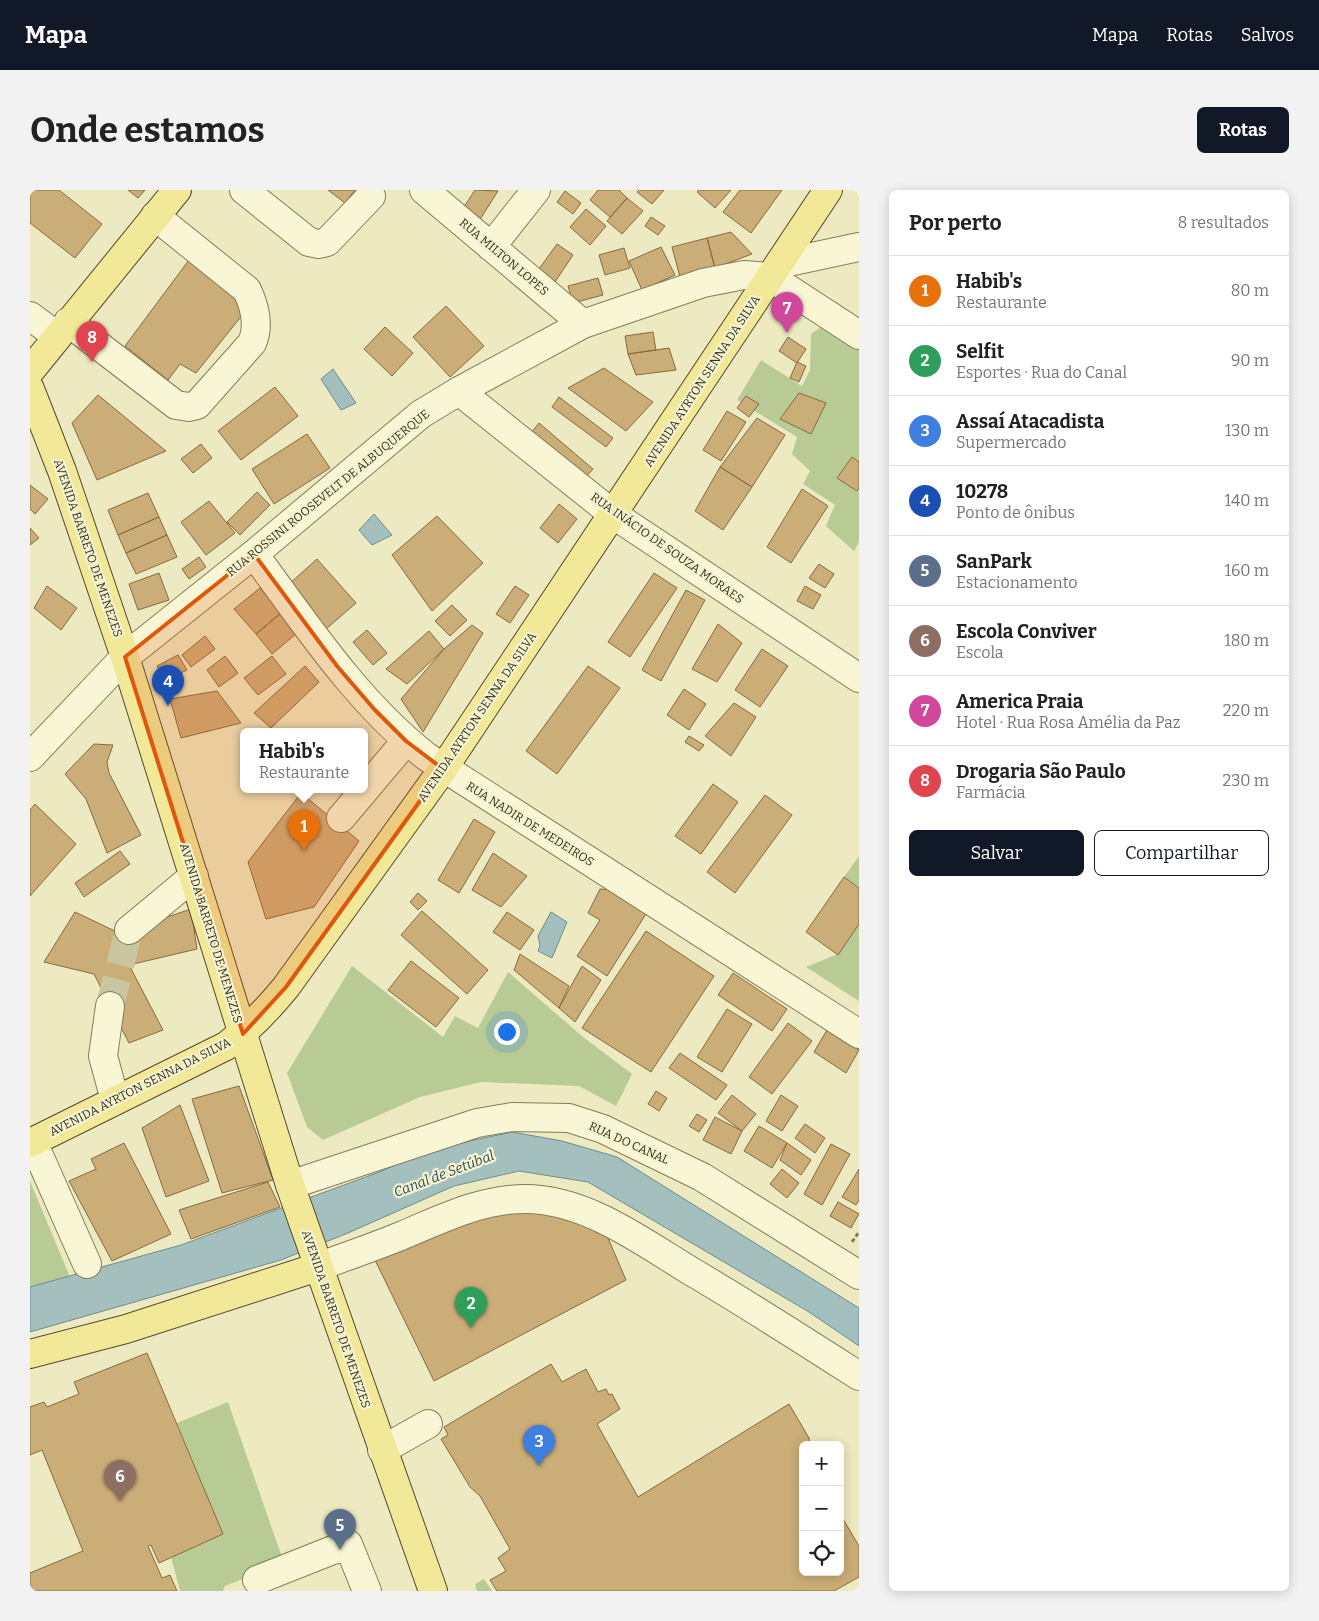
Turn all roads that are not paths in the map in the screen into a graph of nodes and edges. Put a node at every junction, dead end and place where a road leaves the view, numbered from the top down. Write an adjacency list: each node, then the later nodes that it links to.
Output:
1 (176, 190): 7 (main road)
2 (244, 190): 6 (street)
3 (424, 190): 9 (street, RUA MILTON LOPES)
4 (536, 190): 9 (street)
5 (828, 190): 10 (main road, AVENIDA AYRTON SENNA DA SILVA)
6 (371, 196)
7 (155, 216): 13 (main road); 13 (street)
8 (859, 246): 10 (street)
9 (491, 247): 12 (street, RUA MILTON LOPES)
10 (774, 271): 12 (street, RUA ROSSINI ROOSEVELT DE ALBUQUERQUE); 14 (street); 18 (main road, AVENIDA AYRTON SENNA DA SILVA)
11 (30, 316): 13 (street)
12 (583, 324): 17 (street, RUA ROSSINI ROOSEVELT DE ALBUQUERQUE)
13 (63, 329): 15 (main road)
14 (859, 335)
15 (30, 371)
16 (30, 389): 20 (main road, AVENIDA BARRETO DE MENEZES)
17 (459, 391): 18 (street, RUA INÁCIO DE SOUZA MORAES); 19 (street, RUA ROSSINI ROOSEVELT DE ALBUQUERQUE)
18 (614, 514): 21 (street, RUA INÁCIO DE SOUZA MORAES); 24 (main road, AVENIDA AYRTON SENNA DA SILVA)
19 (254, 554): 20 (street, RUA ROSSINI ROOSEVELT DE ALBUQUERQUE); 22 (street, RUA NADIR DE MEDEIROS)
20 (125, 657): 23 (street, RUA ROSSINI ROOSEVELT DE ALBUQUERQUE); 28 (main road, AVENIDA BARRETO DE MENEZES)
21 (859, 678)
22 (406, 741): 24 (street, RUA NADIR DE MEDEIROS); 25 (street)
23 (30, 757)
24 (443, 769): 31 (main road, AVENIDA AYRTON SENNA DA SILVA); 32 (street, RUA NADIR DE MEDEIROS)
25 (368, 786)
26 (362, 793): 27 (street)
27 (341, 818)
28 (194, 876): 29 (street); 31 (main road, AVENIDA BARRETO DE MENEZES)
29 (129, 930)
30 (110, 1006): 33 (street)
31 (243, 1034): 33 (main road, AVENIDA AYRTON SENNA DA SILVA); 35 (main road, AVENIDA BARRETO DE MENEZES)
32 (859, 1034)
33 (115, 1100): 34 (main road, AVENIDA AYRTON SENNA DA SILVA)
34 (32, 1142): 37 (street)
35 (293, 1193): 36 (main road, AVENIDA BARRETO DE MENEZES); 38 (street, RUA DO CANAL)
36 (316, 1263): 39 (main road); 40 (street); 42 (main road, AVENIDA BARRETO DE MENEZES)
37 (87, 1264)
38 (859, 1275)
39 (30, 1354)
40 (859, 1376)
41 (428, 1424): 42 (street)
42 (382, 1450): 45 (main road, AVENIDA BARRETO DE MENEZES)
43 (258, 1580): 44 (street)
44 (367, 1591)
45 (433, 1591)

